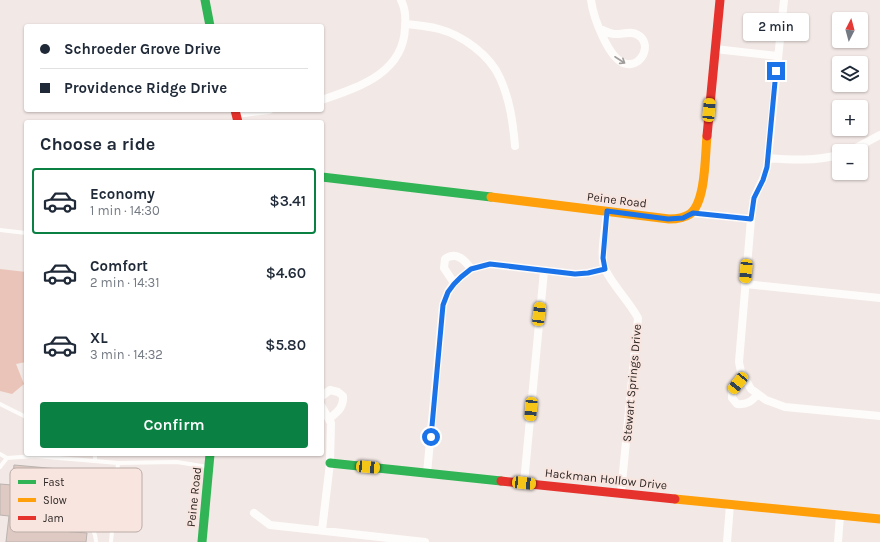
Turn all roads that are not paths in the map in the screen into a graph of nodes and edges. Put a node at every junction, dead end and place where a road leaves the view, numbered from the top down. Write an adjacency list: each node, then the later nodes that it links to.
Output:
1 (205, 0): 6 (street)
2 (401, 0): 7 (street)
3 (591, 0): 8 (street)
4 (720, 0): 9 (street)
5 (784, 0): 10 (street)
6 (210, 24)
7 (406, 24): 11 (street); 16 (street)
8 (599, 28): 8 (street, one-way to 8)
9 (715, 49): 10 (street); 21 (street)
10 (778, 56): 18 (street)
11 (324, 99)
12 (256, 112): 13 (street)
13 (236, 115)
14 (880, 135): 15 (street)
15 (863, 144)
16 (516, 146)
17 (832, 157): 18 (street)
18 (768, 158): 22 (street)
19 (324, 177): 20 (street, Peine Road)
20 (607, 211): 21 (street, Peine Road); 26 (street)
21 (693, 213): 22 (street)
22 (751, 219): 29 (street)
23 (0, 230): 24 (lane)
24 (24, 234)
25 (471, 269): 27 (street); 28 (street); 28 (street)
26 (605, 269): 27 (street); 51 (street, Stewart Springs Drive)
27 (544, 271): 50 (street)
28 (454, 284): 49 (street)
29 (744, 284): 30 (street); 31 (street)
30 (880, 298)
31 (744, 378): 33 (street); 33 (street)
32 (324, 394): 38 (street)
33 (758, 394): 37 (street)
34 (0, 404): 36 (lane)
35 (324, 410): 38 (street)
36 (24, 416)
37 (880, 416)
38 (329, 419): 45 (street)
39 (0, 454): 42 (lane)
40 (95, 456): 43 (lane)
41 (210, 456): 47 (street, Peine Road)
42 (7, 458): 43 (lane); 46 (lane)
43 (94, 461): 44 (lane)
44 (118, 463): 47 (lane); 48 (lane)
45 (330, 463): 49 (street, Hackman Hollow Drive); 56 (street)
46 (0, 467)
47 (209, 467): 61 (street, Peine Road)
48 (118, 468)
49 (427, 473): 50 (street, Hackman Hollow Drive)
50 (524, 483): 51 (street, Hackman Hollow Drive)
51 (621, 493): 52 (street, Hackman Hollow Drive)
52 (730, 505): 54 (street, Hackman Hollow Drive); 63 (street)
53 (254, 513): 56 (street)
54 (840, 515): 55 (street, Hackman Hollow Drive); 64 (street)
55 (880, 519)
56 (322, 530): 62 (street)
57 (94, 532): 59 (lane)
58 (112, 532): 60 (lane)
59 (96, 542)
60 (111, 542)
61 (202, 542)
62 (425, 542)
63 (727, 542)
64 (838, 542)

